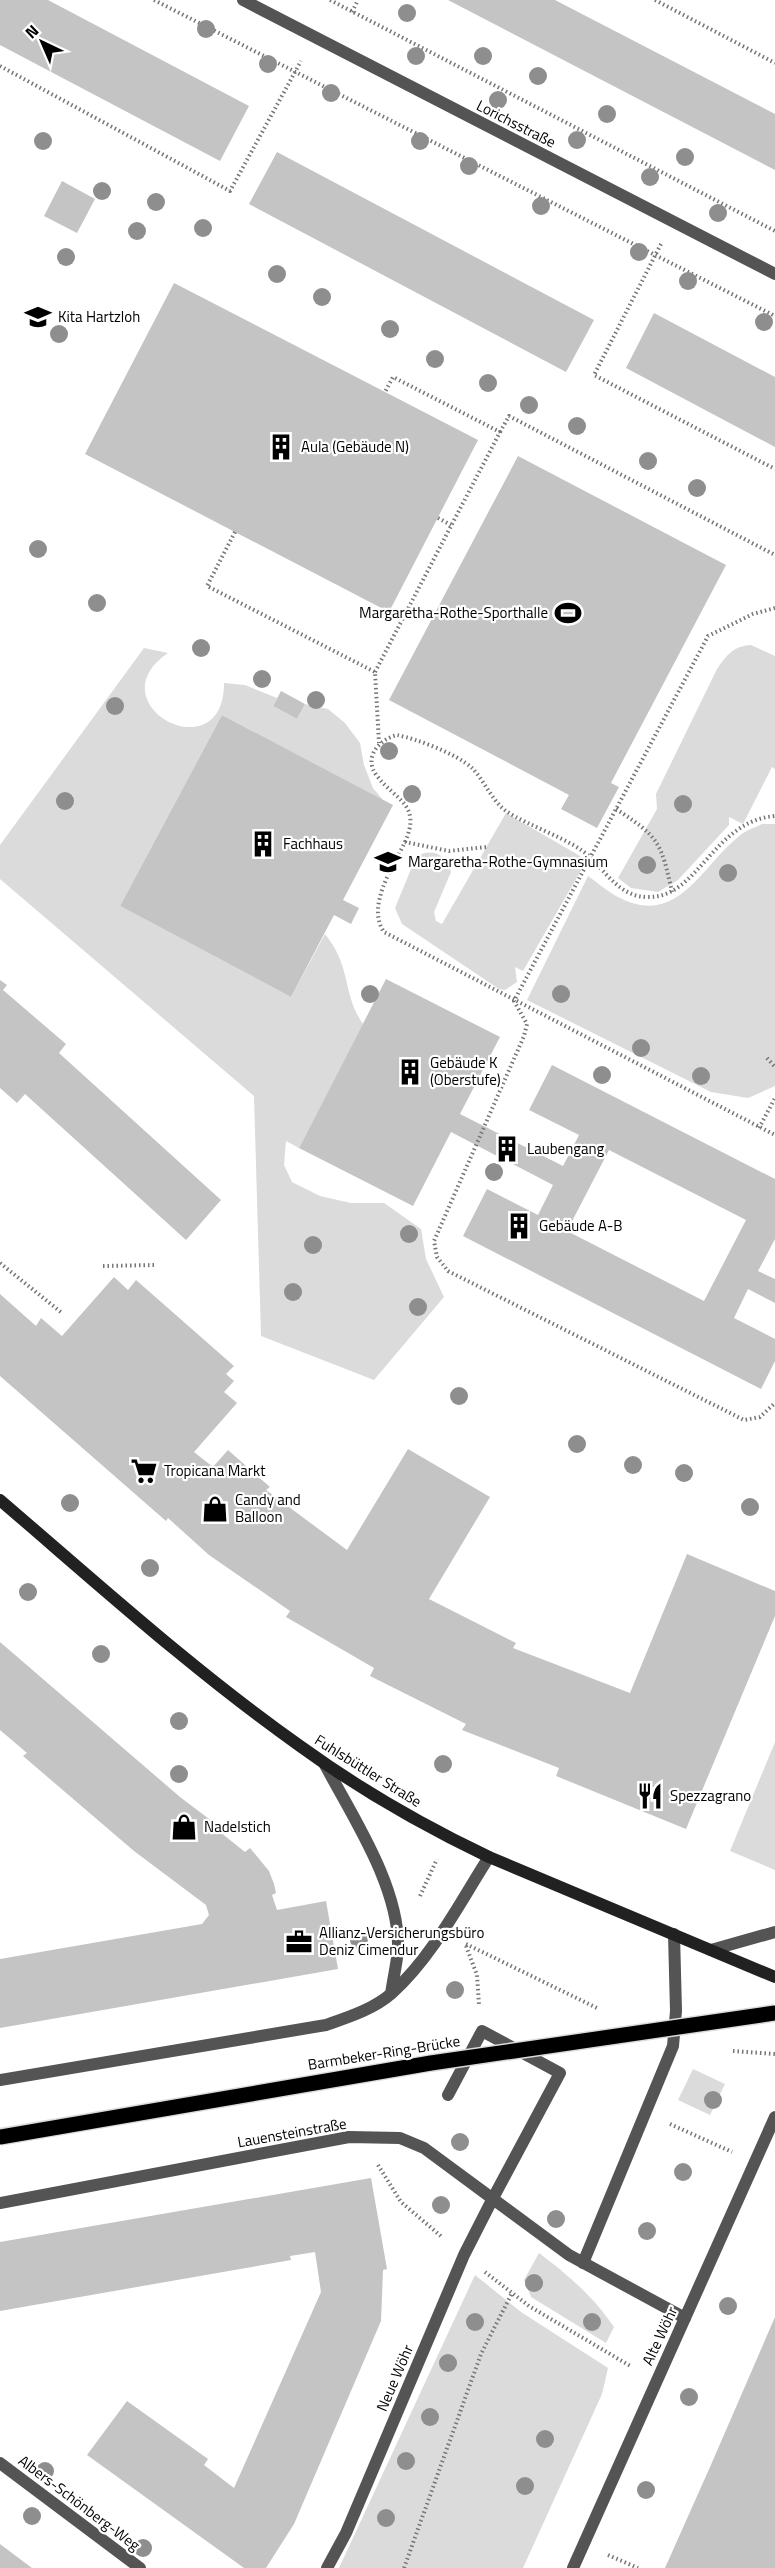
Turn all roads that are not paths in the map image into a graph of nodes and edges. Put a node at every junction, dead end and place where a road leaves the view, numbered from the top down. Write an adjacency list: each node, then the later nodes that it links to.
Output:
1 (243, 0): 2 (street, Lorichsstraße)
2 (775, 274)
3 (0, 1500): 4 (main road, Fuhlsbüttler Straße)
4 (324, 1763): 5 (main road, Fuhlsbüttler Straße); 10 (street)
5 (489, 1857): 7 (main road, Fuhlsbüttler Straße); 10 (street)
6 (775, 1932): 8 (street)
7 (674, 1934): 8 (main road, Fuhlsbüttler Straße); 18 (street)
8 (711, 1950): 9 (main road, Fuhlsbüttler Straße)
9 (775, 1977)
10 (391, 1994): 12 (street)
11 (775, 2013): 15 (main road, Barmbeker-Ring-Brücke, bridge)
12 (0, 2080)
13 (448, 2095): 16 (street, Neue Wöhr)
14 (775, 2117): 19 (street, Alte Wöhr)
15 (0, 2137)
16 (492, 2200): 17 (street, Lauensteinstraße); 18 (street, Lauensteinstraße); 22 (street, Neue Wöhr)
17 (0, 2203)
18 (583, 2263): 19 (street, Lauensteinstraße)
19 (685, 2318): 23 (street, Alte Wöhr)
20 (0, 2463): 21 (street, Albers-Schönberg-Weg)
21 (140, 2568)
22 (327, 2568)
23 (573, 2568)

